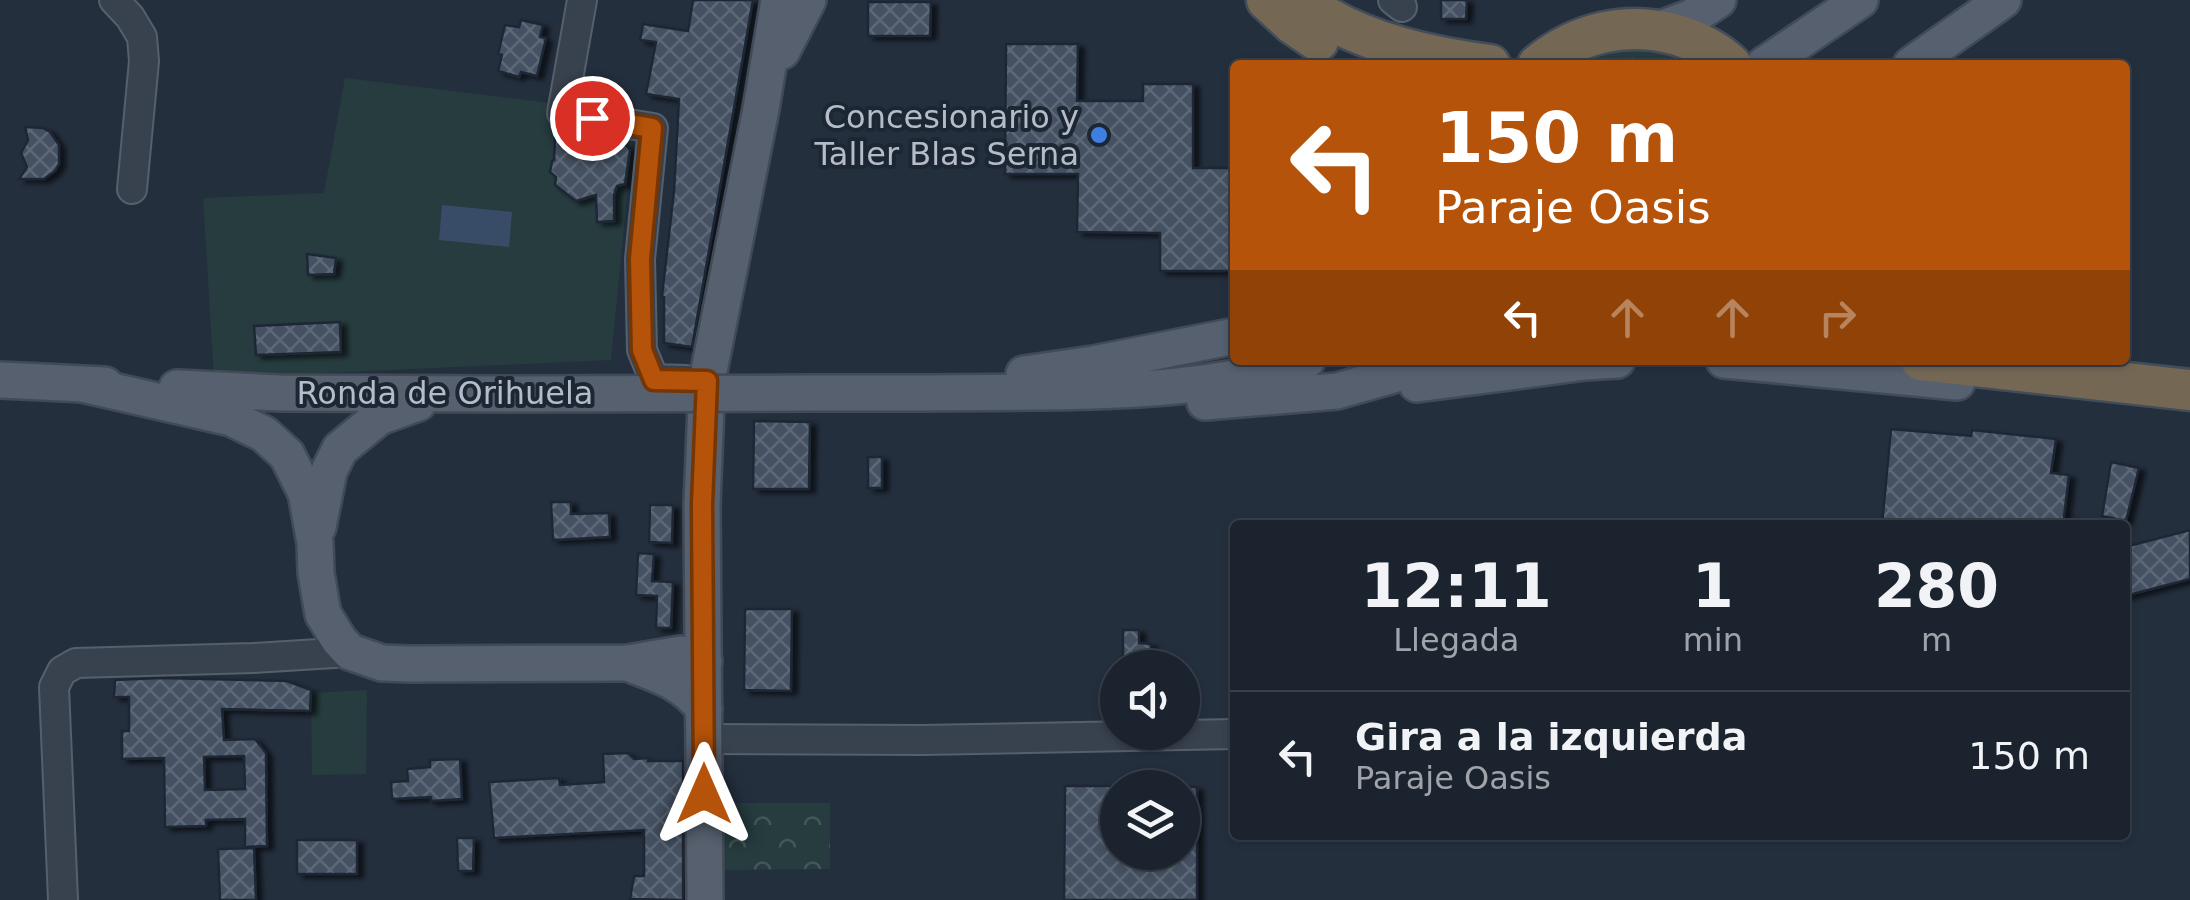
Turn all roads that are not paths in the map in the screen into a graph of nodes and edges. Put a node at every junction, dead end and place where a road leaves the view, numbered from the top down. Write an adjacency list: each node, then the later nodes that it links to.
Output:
1 (114, 0): 18 (street)
2 (582, 0): 26 (street)
3 (778, 0): 17 (main road)
4 (808, 0): 17 (main road)
5 (1267, 0): 11 (highway)
6 (1301, 0): 12 (highway)
7 (1718, 0): 10 (main road)
8 (1860, 0): 15 (main road)
9 (2003, 0): 16 (main road)
10 (1658, 30): 13 (highway); 14 (highway)
11 (1362, 60)
12 (1464, 60)
13 (1538, 60)
14 (1724, 60)
15 (1771, 60)
16 (1918, 60)
17 (761, 108): 26 (main road)
18 (132, 188)
19 (1230, 337): 31 (main road)
20 (1286, 365): 32 (main road, Ronda de Orihuela)
21 (1428, 365): 29 (main road)
22 (1562, 365): 29 (main road)
23 (1794, 365): 27 (main road)
24 (1948, 365): 27 (highway)
25 (0, 380): 28 (main road, Ronda de Orihuela)
26 (707, 381): 36 (main road)
27 (2044, 383): 30 (highway)
28 (82, 384): 33 (main road, Ronda de Orihuela); 35 (main road)
29 (1337, 391): 32 (main road)
30 (2163, 392): 34 (street)
31 (812, 393): 32 (main road, Ronda de Orihuela); 33 (main road, Ronda de Orihuela, bridge)
32 (980, 393)
33 (442, 395): 35 (main road)
34 (2190, 406)
35 (316, 542): 37 (main road)
36 (702, 588): 40 (main road); 41 (main road)
37 (324, 614): 38 (main road); 39 (street)
38 (350, 652): 39 (street); 41 (main road)
39 (272, 656): 44 (street)
40 (704, 662): 41 (main road); 42 (main road)
41 (628, 663): 42 (main road)
42 (704, 724): 43 (street); 45 (main road)
43 (1230, 734)
44 (64, 900)
45 (704, 900)

